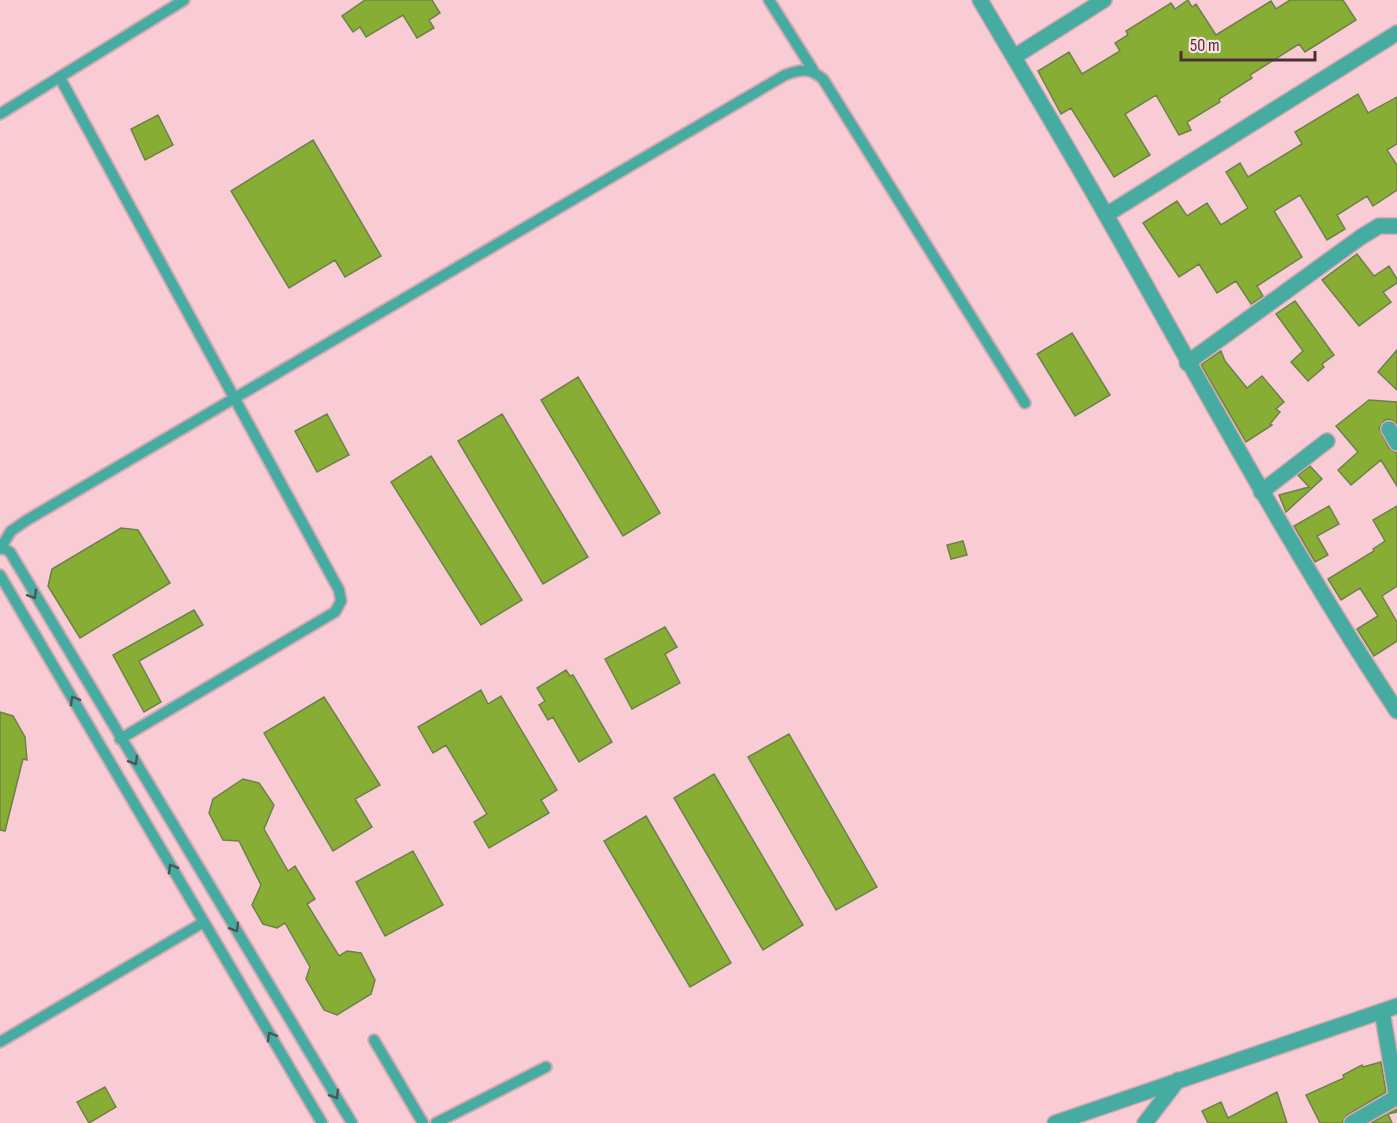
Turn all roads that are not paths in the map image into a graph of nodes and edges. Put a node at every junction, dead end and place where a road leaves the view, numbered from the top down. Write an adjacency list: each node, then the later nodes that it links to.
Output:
1 (184, 0): 8 (lane)
2 (769, 0): 7 (lane)
3 (980, 0): 6 (street)
4 (1104, 0): 6 (street)
5 (1397, 33): 10 (street)
6 (1014, 57): 10 (street)
7 (813, 70): 13 (lane); 14 (lane)
8 (60, 78): 9 (lane); 13 (lane)
9 (0, 114)
10 (1106, 215): 12 (street)
11 (1397, 226): 12 (street)
12 (1187, 363): 18 (street)
13 (235, 398): 19 (lane); 22 (lane)
14 (1025, 404)
15 (1389, 429): 17 (street)
16 (1327, 441): 18 (street)
17 (1397, 443)
18 (1261, 492): 21 (street)
19 (1, 548): 22 (lane, one-way to 22)
20 (0, 576): 23 (lane, one-way to 20)
21 (1397, 711)
22 (120, 739): 31 (lane, one-way to 31)
23 (204, 922): 26 (lane); 30 (lane, one-way to 23)
24 (1390, 1008): 28 (street); 29 (street)
25 (374, 1040): 32 (lane)
26 (0, 1042)
27 (546, 1067): 33 (lane)
28 (1178, 1080): 34 (street); 35 (street)
29 (1397, 1098): 36 (street)
30 (322, 1123)
31 (352, 1123)
32 (423, 1123)
33 (436, 1123)
34 (1055, 1123)
35 (1145, 1123)
36 (1352, 1123)

